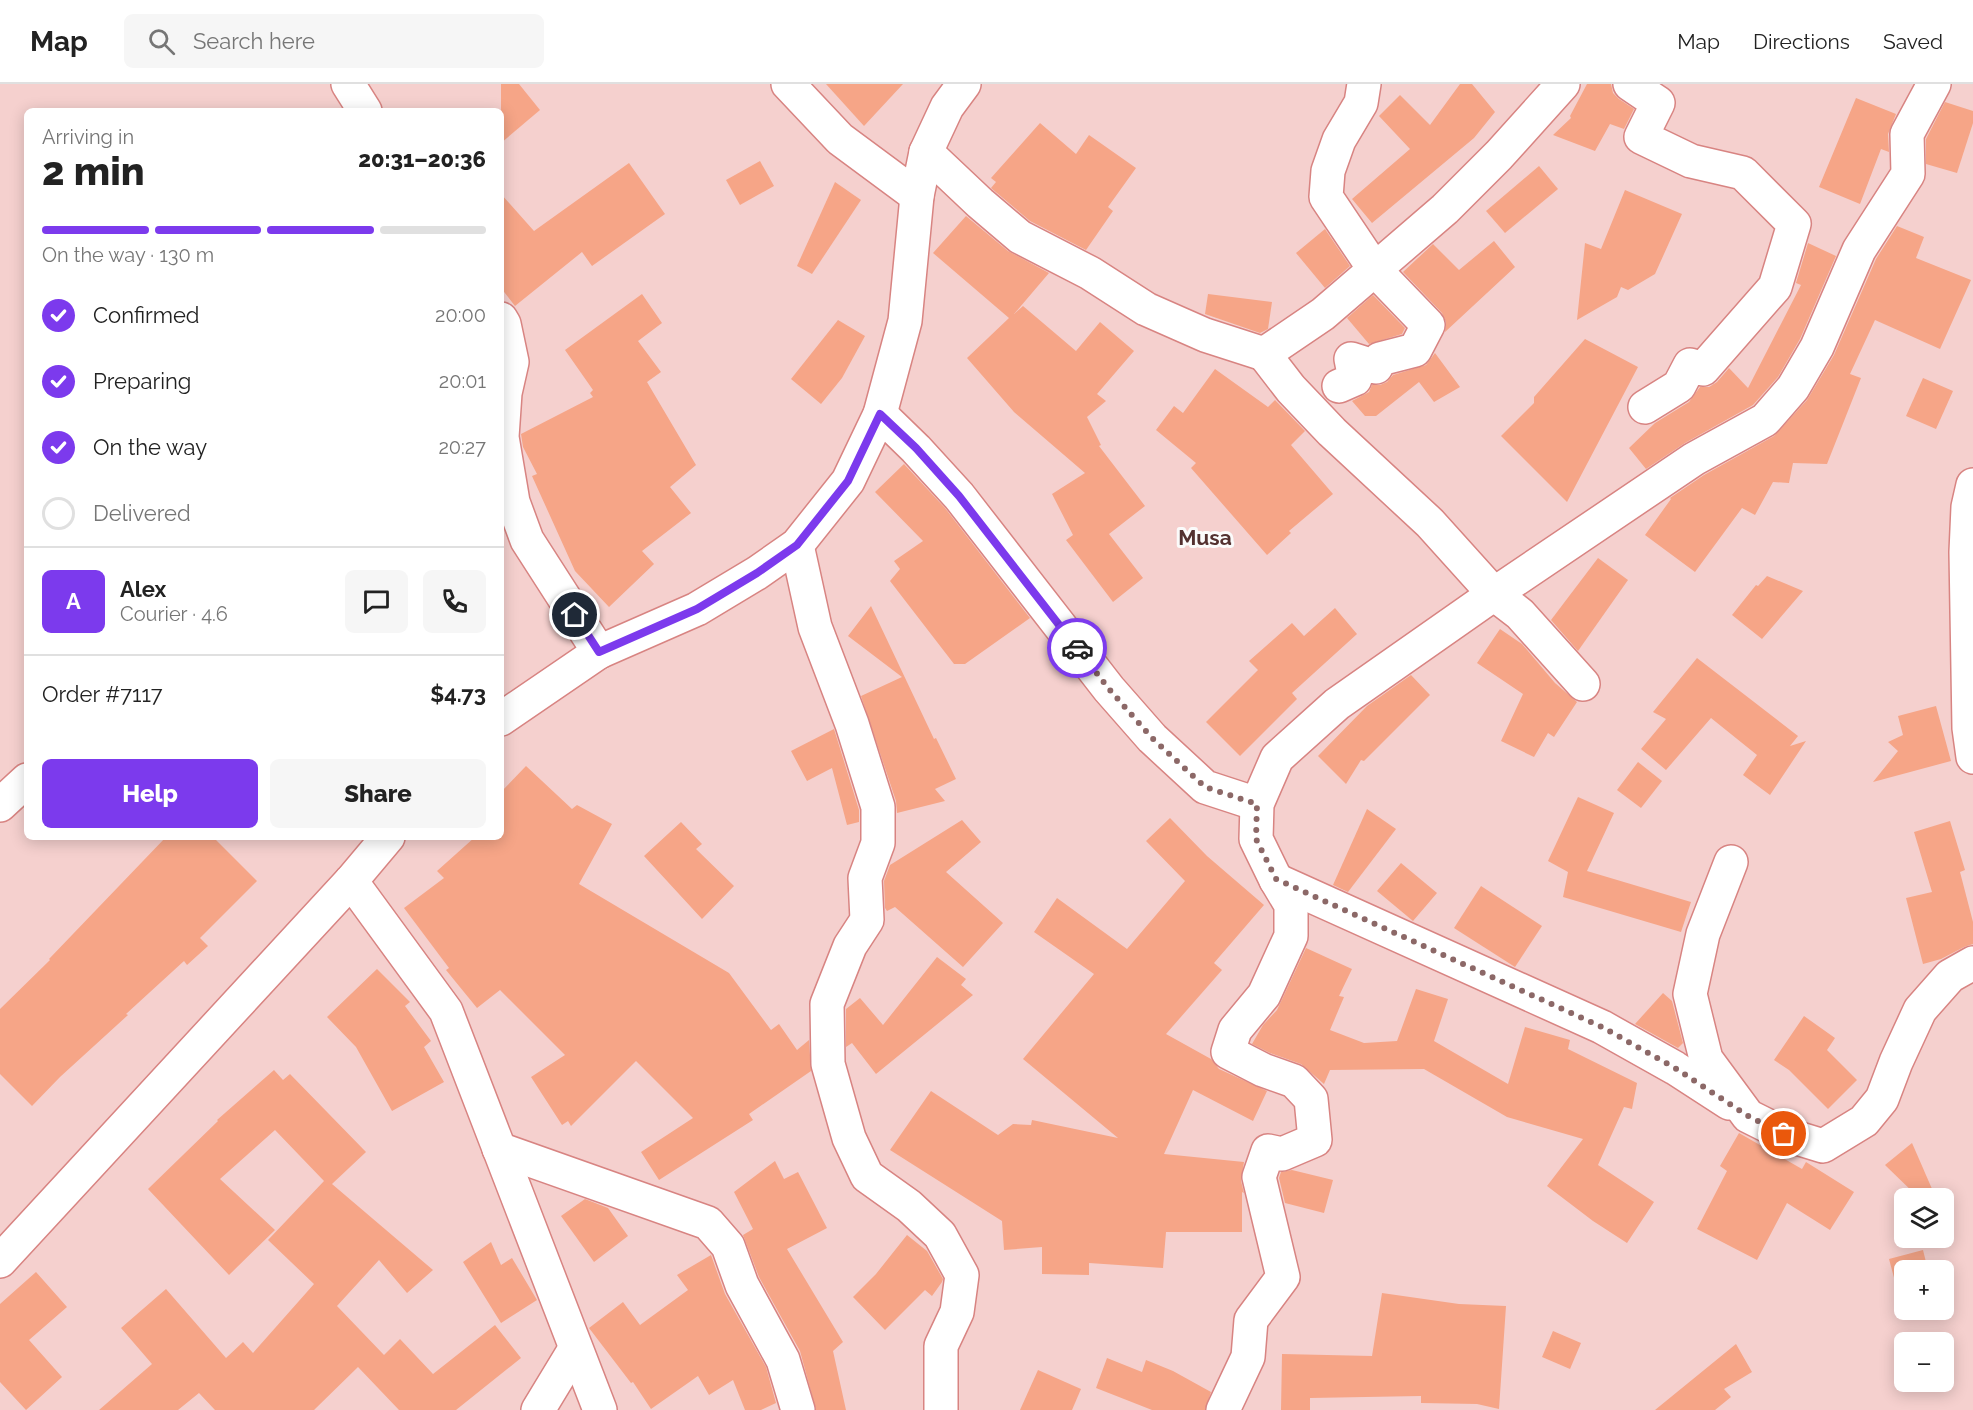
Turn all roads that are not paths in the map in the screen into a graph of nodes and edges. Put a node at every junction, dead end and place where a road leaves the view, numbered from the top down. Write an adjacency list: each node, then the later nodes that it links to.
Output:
1 (348, 84): 8 (street)
2 (788, 84): 10 (street)
3 (964, 84): 9 (street)
4 (1364, 84): 11 (street)
5 (1563, 84): 11 (street)
6 (1630, 84): 16 (street)
7 (1934, 84): 21 (street)
8 (363, 108)
9 (926, 152): 10 (street); 13 (street)
10 (917, 196): 17 (street)
11 (1375, 270): 13 (street); 14 (street)
12 (504, 324): 15 (street)
13 (1264, 354): 21 (street)
14 (1339, 386)
15 (504, 390)
16 (1645, 407)
17 (880, 414): 20 (street); 27 (street)
18 (504, 449): 22 (street)
19 (1973, 485): 25 (street)
20 (797, 545): 22 (street); 41 (street)
21 (1494, 594): 23 (street); 27 (street)
22 (599, 652): 24 (street)
23 (1583, 684)
24 (504, 717)
25 (1973, 756)
26 (24, 783): 28 (street)
27 (1257, 804): 31 (street)
28 (0, 805)
29 (385, 840): 32 (street)
30 (1731, 862): 34 (street)
31 (1276, 879): 34 (street); 42 (street)
32 (351, 881): 35 (street); 36 (street)
33 (1973, 963): 34 (street)
34 (1748, 1116)
35 (499, 1149): 37 (street); 40 (street)
36 (0, 1261)
37 (575, 1349): 38 (street); 39 (street)
38 (538, 1410)
39 (600, 1410)
40 (798, 1410)
41 (941, 1410)
42 (1223, 1410)

